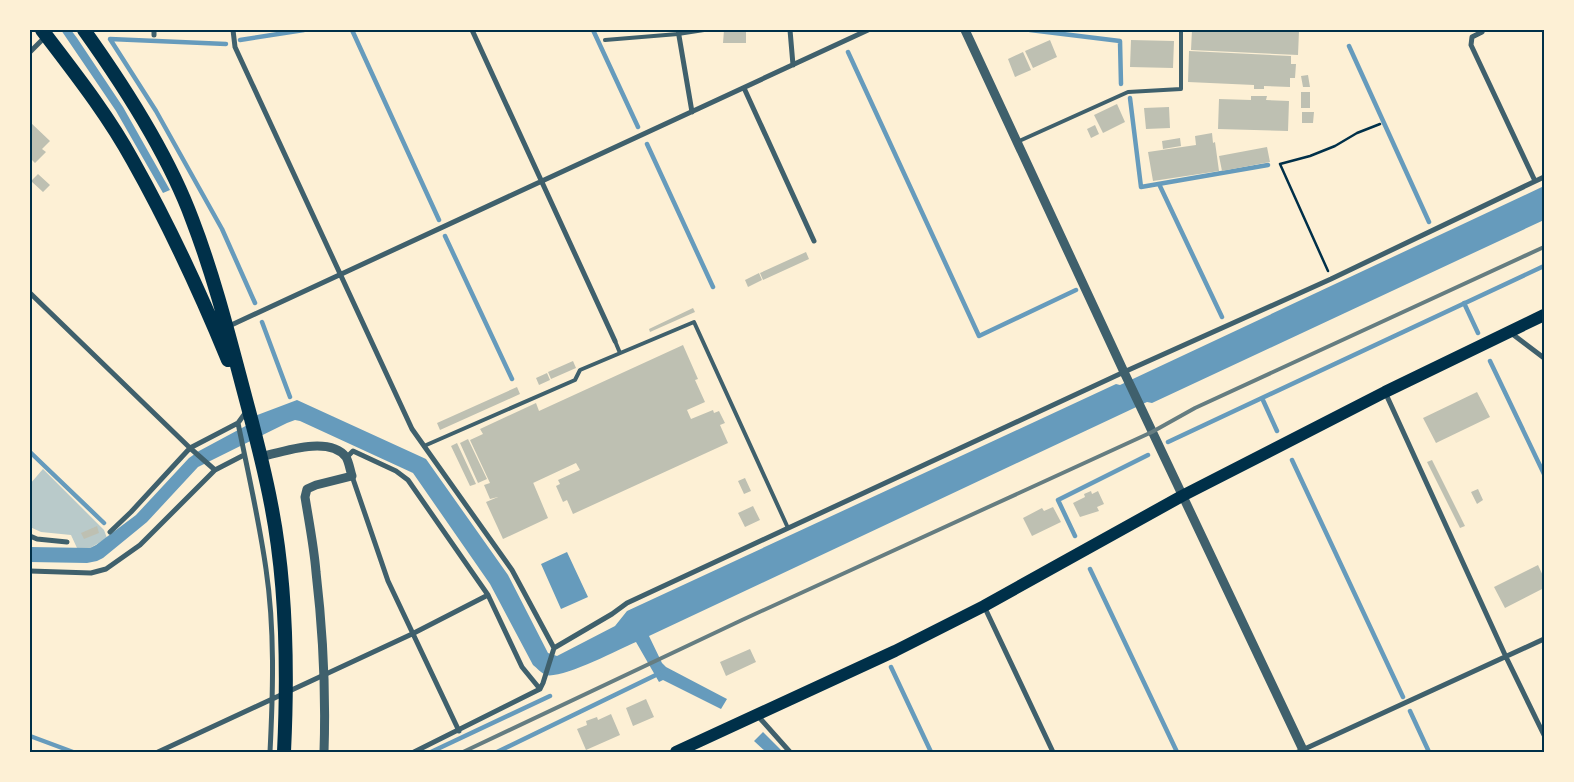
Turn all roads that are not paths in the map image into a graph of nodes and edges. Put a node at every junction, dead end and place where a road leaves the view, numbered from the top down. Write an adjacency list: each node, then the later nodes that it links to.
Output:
1 (84, 30): 26 (highway)
2 (233, 30): 23 (street)
3 (472, 30): 20 (street)
4 (704, 30): 10 (lane)
5 (790, 30): 15 (street)
6 (868, 30): 11 (street)
7 (965, 30): 18 (street)
8 (1181, 30): 18 (lane)
9 (1480, 30): 21 (street)
10 (678, 32): 13 (lane); 17 (street)
11 (858, 32): 15 (street)
12 (44, 33): 14 (street); 33 (highway)
13 (604, 40)
14 (30, 52)
15 (793, 65): 16 (street)
16 (744, 88): 17 (street); 22 (street)
17 (692, 112): 20 (street)
18 (1017, 142): 31 (street)
19 (1544, 177): 21 (street)
20 (542, 181): 23 (street); 28 (street)
21 (1535, 181): 31 (street)
22 (814, 241)
23 (340, 274): 26 (street); 34 (street)
24 (30, 292): 35 (street)
25 (1544, 315): 27 (main road)
26 (226, 327): 33 (highway)
27 (1510, 332): 30 (street); 32 (main road)
28 (614, 341): 29 (lane)
29 (620, 353): 34 (lane); 42 (lane)
30 (1544, 358)
31 (1126, 376): 41 (street); 42 (street)
32 (1385, 392): 41 (main road); 52 (street)
33 (246, 417): 35 (street); 36 (highway); 37 (street)
34 (424, 446): 51 (street)
35 (190, 448): 39 (street); 43 (street)
36 (258, 451): 38 (street); 61 (highway)
37 (244, 455): 39 (street); 54 (street)
38 (346, 458): 40 (street); 47 (street)
39 (215, 470): 46 (street)
40 (352, 476): 49 (street); 62 (street)
41 (1182, 496): 48 (main road); 58 (street)
42 (788, 528): 51 (street)
43 (110, 532)
44 (30, 536): 45 (street)
45 (67, 542)
46 (30, 571)
47 (488, 595): 49 (street); 53 (street)
48 (984, 606): 55 (main road); 66 (street)
49 (412, 634): 54 (street); 56 (street)
50 (1544, 639): 52 (street)
51 (553, 649): 53 (street)
52 (1506, 657): 57 (street); 58 (street)
53 (540, 689): 56 (street)
54 (273, 698): 59 (street); 60 (street)
55 (757, 715): 64 (main road); 65 (street)
56 (458, 730): 63 (street)
57 (1544, 735)
58 (1302, 751)
59 (158, 752)
60 (270, 752)
61 (284, 752)
62 (324, 752)
63 (414, 752)
64 (676, 752)
65 (790, 752)
66 (1053, 752)

